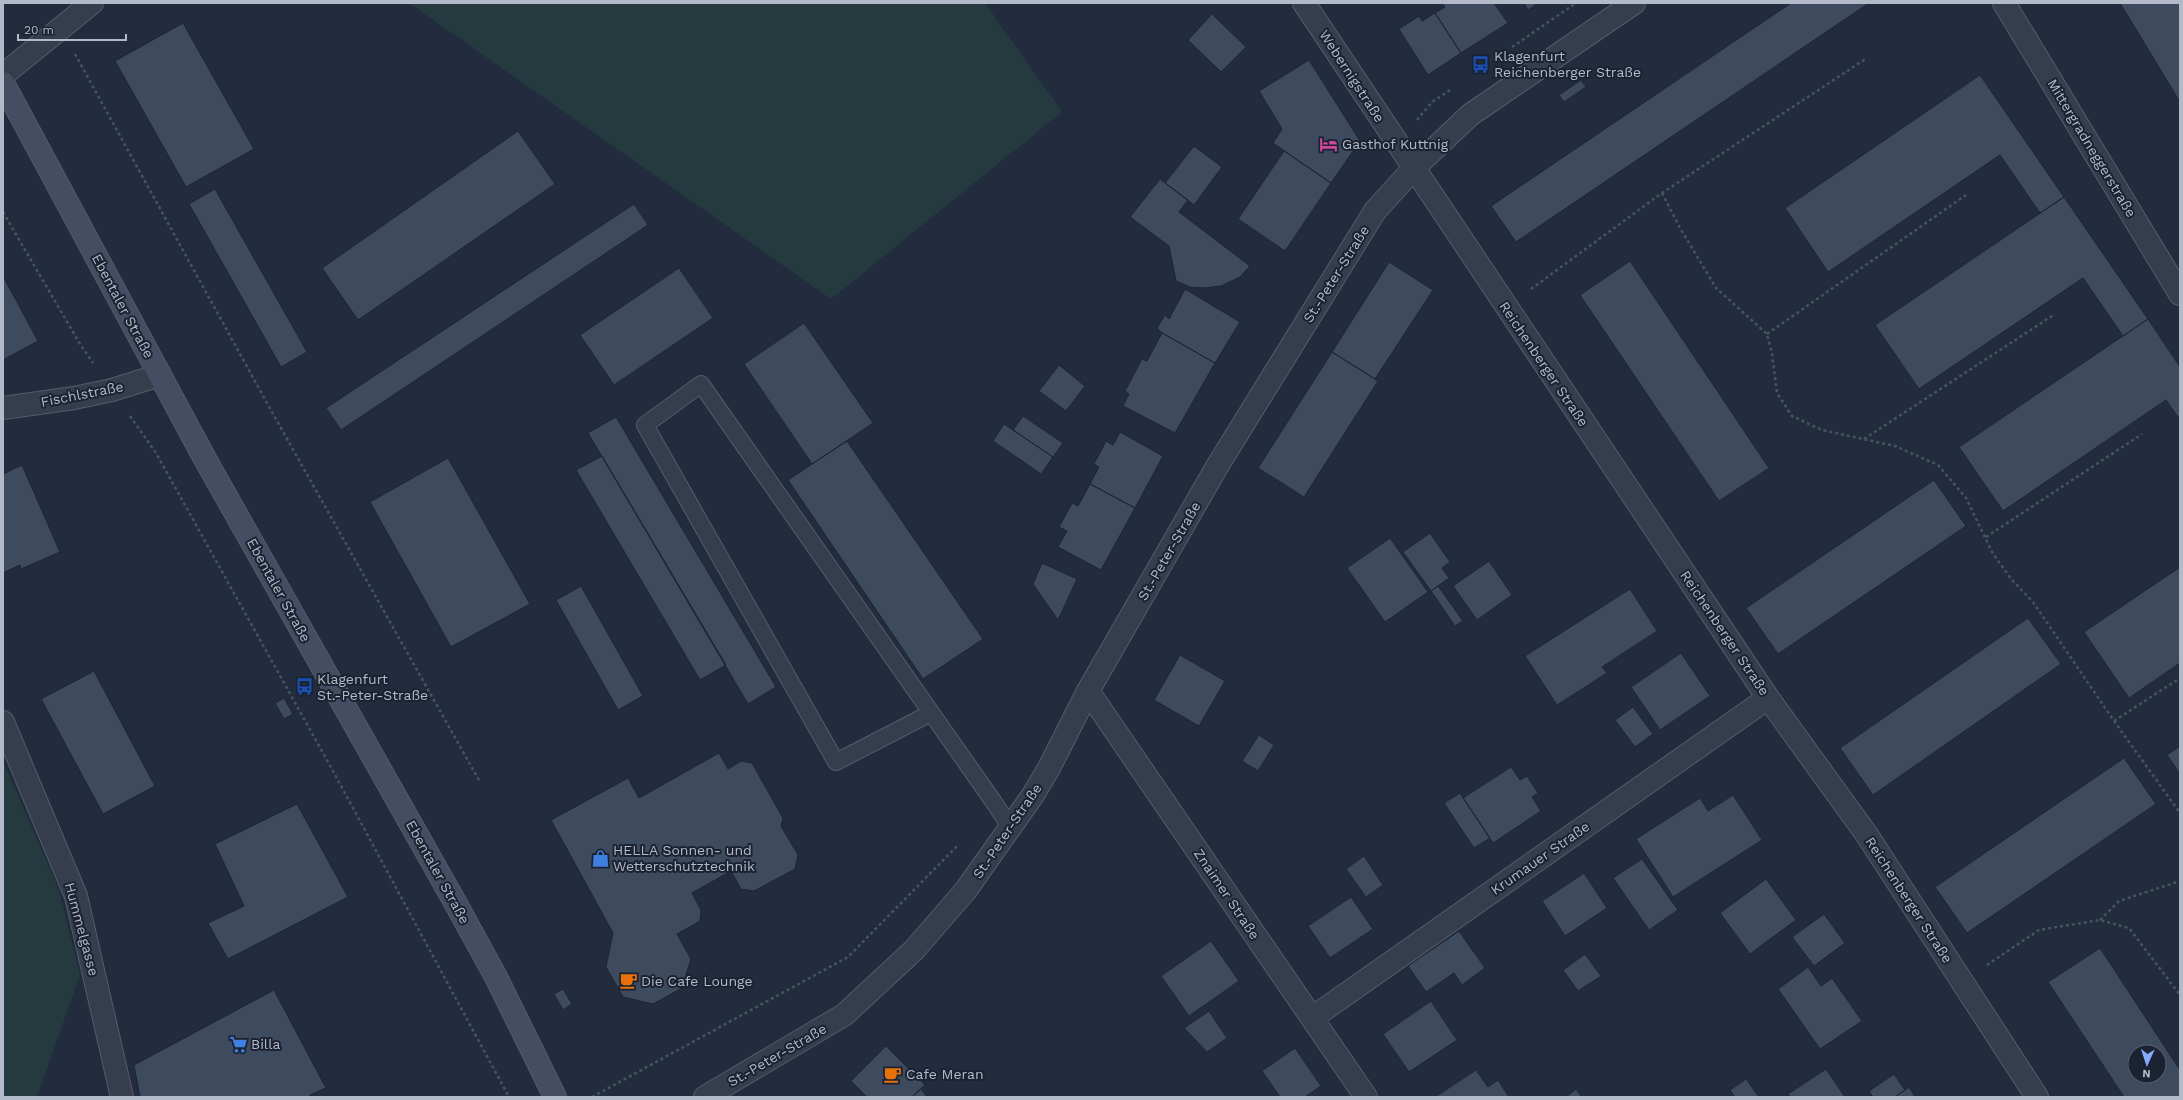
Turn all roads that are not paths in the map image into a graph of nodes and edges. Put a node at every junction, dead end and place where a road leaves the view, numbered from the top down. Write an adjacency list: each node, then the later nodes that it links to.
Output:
1 (92, 3): 5 (street)
2 (1304, 3): 7 (street, Webernigstraße)
3 (1634, 3): 7 (street, St.-Peter-Straße)
4 (2004, 3): 8 (street, Mittergradneggerstraße)
5 (3, 76)
6 (3, 83): 9 (main road, Ebentaler Straße)
7 (1413, 168): 11 (street, St.-Peter-Straße); 12 (street, Reichenberger Straße)
8 (2180, 294)
9 (160, 375): 10 (street, Fischlstraße); 18 (main road, Ebentaler Straße)
10 (3, 408)
11 (1088, 691): 15 (street, St.-Peter-Straße); 16 (street, Znaimer Straße)
12 (1768, 698): 16 (street, Krumauer Straße); 21 (street, Reichenberger Straße)
13 (931, 713): 13 (lane); 15 (lane)
14 (3, 722): 17 (street, Hummelgasse)
15 (1011, 828): 19 (street, St.-Peter-Straße)
16 (1312, 1018): 20 (street, Znaimer Straße)
17 (122, 1097)
18 (555, 1097)
19 (705, 1097)
20 (1366, 1097)
21 (2037, 1097)

